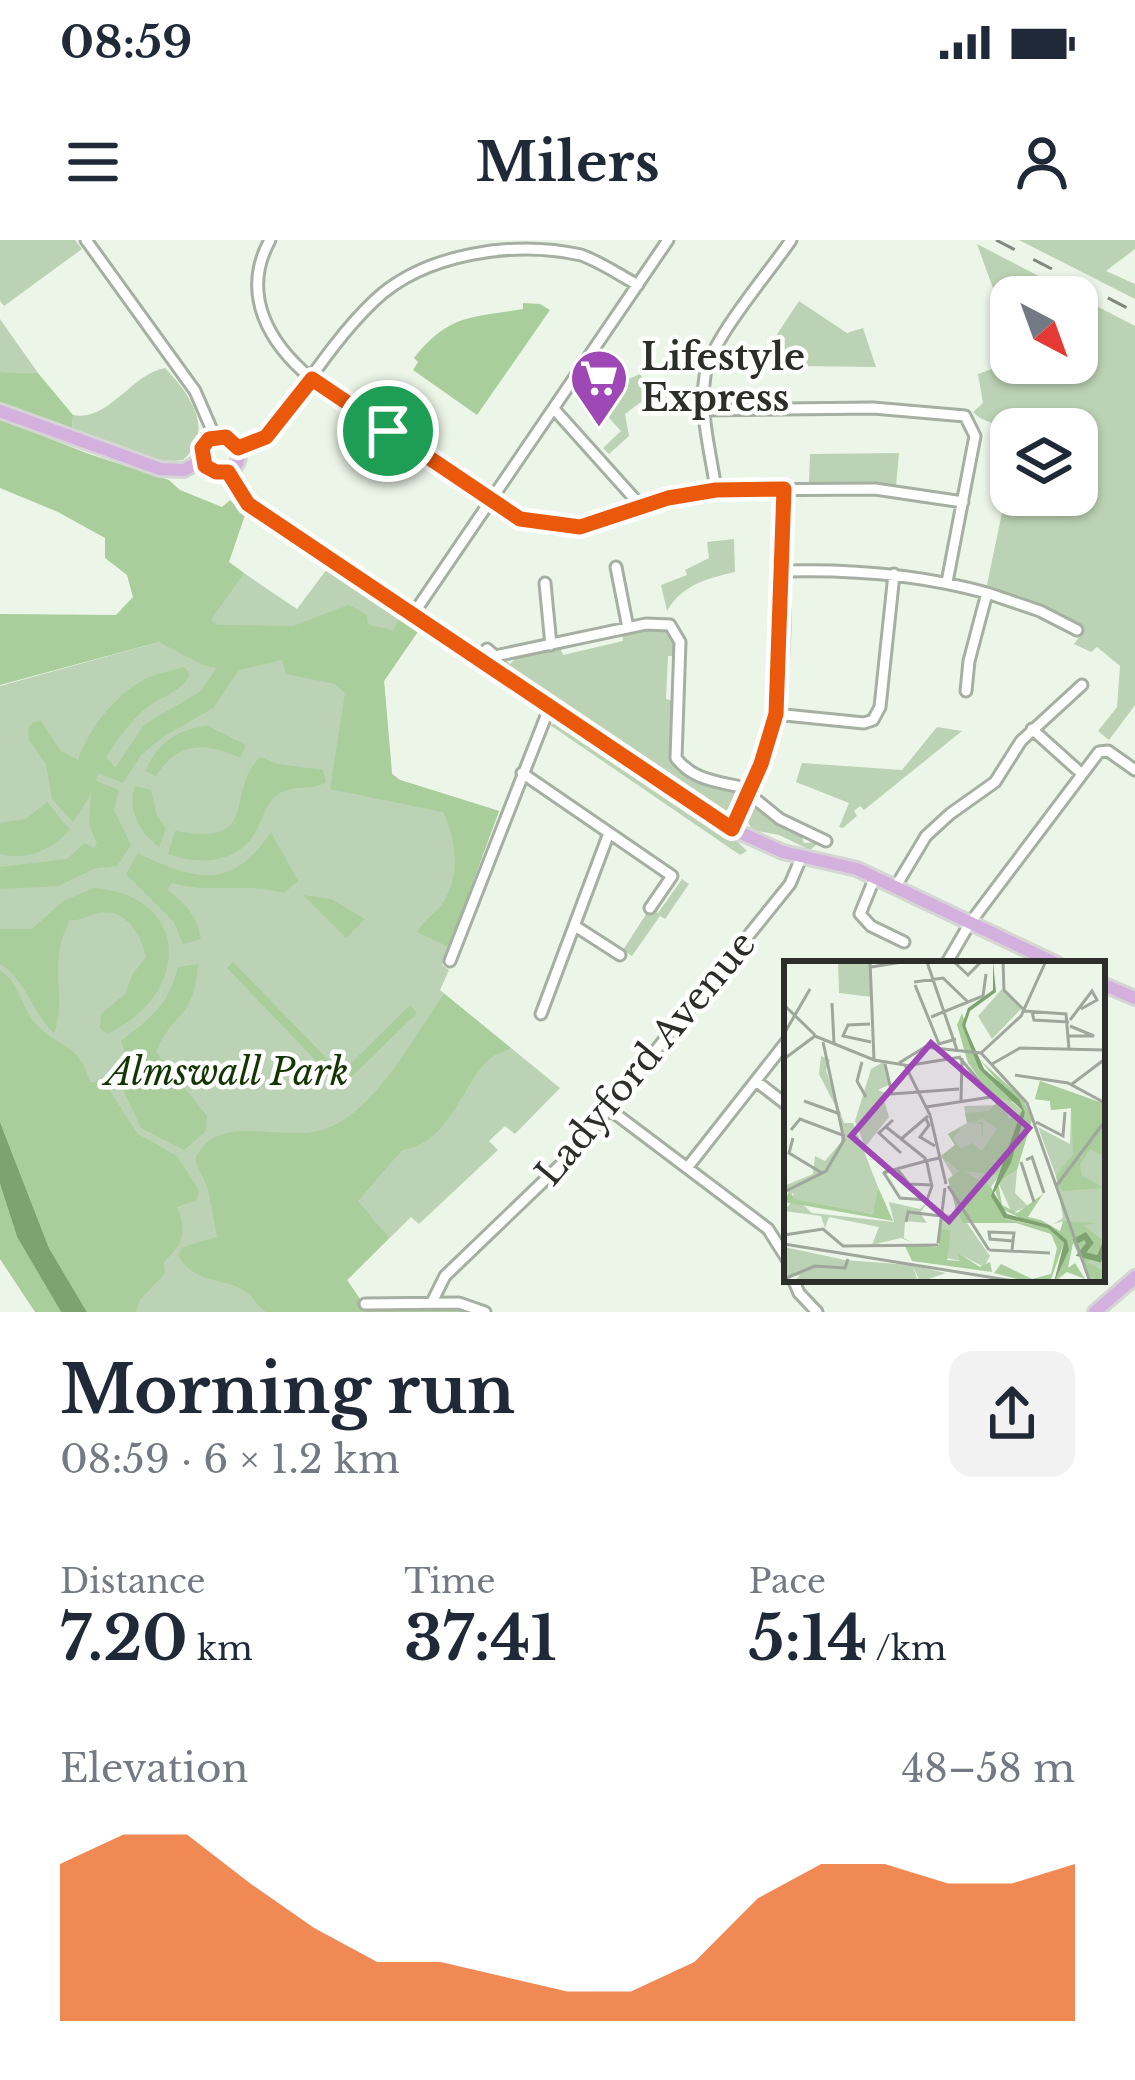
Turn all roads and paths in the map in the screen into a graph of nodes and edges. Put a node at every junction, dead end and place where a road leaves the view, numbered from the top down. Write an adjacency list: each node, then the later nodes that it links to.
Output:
1 (86, 240): 11 (street)
2 (270, 240): 7 (street)
3 (668, 240): 6 (street)
4 (791, 240): 9 (street)
5 (473, 245): 6 (street); 7 (street)
6 (638, 285): 8 (street)
7 (312, 379): 12 (street); 17 (street)
8 (554, 409): 17 (street); 19 (street)
9 (705, 410): 16 (street); 18 (street)
10 (0, 411): 13 (main road)
11 (214, 437): 12 (main road); 13 (main road)
12 (238, 448): 14 (main road)
13 (202, 460): 14 (main road)
14 (228, 472): 26 (main road)
15 (784, 489): 16 (street); 18 (street); 21 (street)
16 (716, 490): 19 (street)
17 (490, 502): 19 (street); 26 (street)
18 (963, 502): 23 (street)
19 (641, 506)
20 (616, 567): 27 (street)
21 (783, 571): 22 (street); 34 (street)
22 (894, 574): 23 (street); 34 (street)
23 (947, 582): 25 (street)
24 (545, 584): 29 (street)
25 (987, 592): 28 (street); 32 (street)
26 (414, 613): 33 (main road)
27 (628, 628): 29 (street); 39 (street)
28 (1077, 631)
29 (550, 645): 30 (street)
30 (487, 650)
31 (1082, 686): 35 (street)
32 (966, 691)
33 (550, 706): 37 (street); 40 (main road)
34 (776, 714): 39 (street)
35 (1032, 729): 38 (street); 45 (street)
36 (1135, 770): 38 (street)
37 (522, 773): 41 (street); 51 (street)
38 (1082, 774): 47 (street)
39 (750, 792): 40 (street); 42 (street)
40 (732, 829): 43 (main road)
41 (610, 833): 46 (street); 48 (street)
42 (826, 841)
43 (801, 858): 44 (main road); 60 (street, Ladyford Avenue)
44 (874, 877): 45 (main road); 49 (street)
45 (896, 886): 47 (main road)
46 (650, 908)
47 (970, 923): 52 (street); 53 (main road)
48 (574, 926): 50 (street); 56 (street)
49 (904, 942)
50 (620, 955)
51 (450, 961)
52 (948, 961)
53 (1051, 961)
54 (1105, 985): 55 (main road)
55 (1135, 998)
56 (542, 1014)
57 (784, 1045): 58 (street)
58 (756, 1081): 59 (street); 61 (street)
59 (784, 1103)
60 (610, 1109): 61 (street); 65 (street, Ladyford Avenue)
61 (687, 1168): 62 (street)
62 (784, 1254)
63 (1135, 1277): 69 (main road)
64 (794, 1282): 68 (street)
65 (432, 1302): 66 (street); 67 (street)
66 (365, 1304)
67 (485, 1312)
68 (817, 1312)
69 (1095, 1312)

